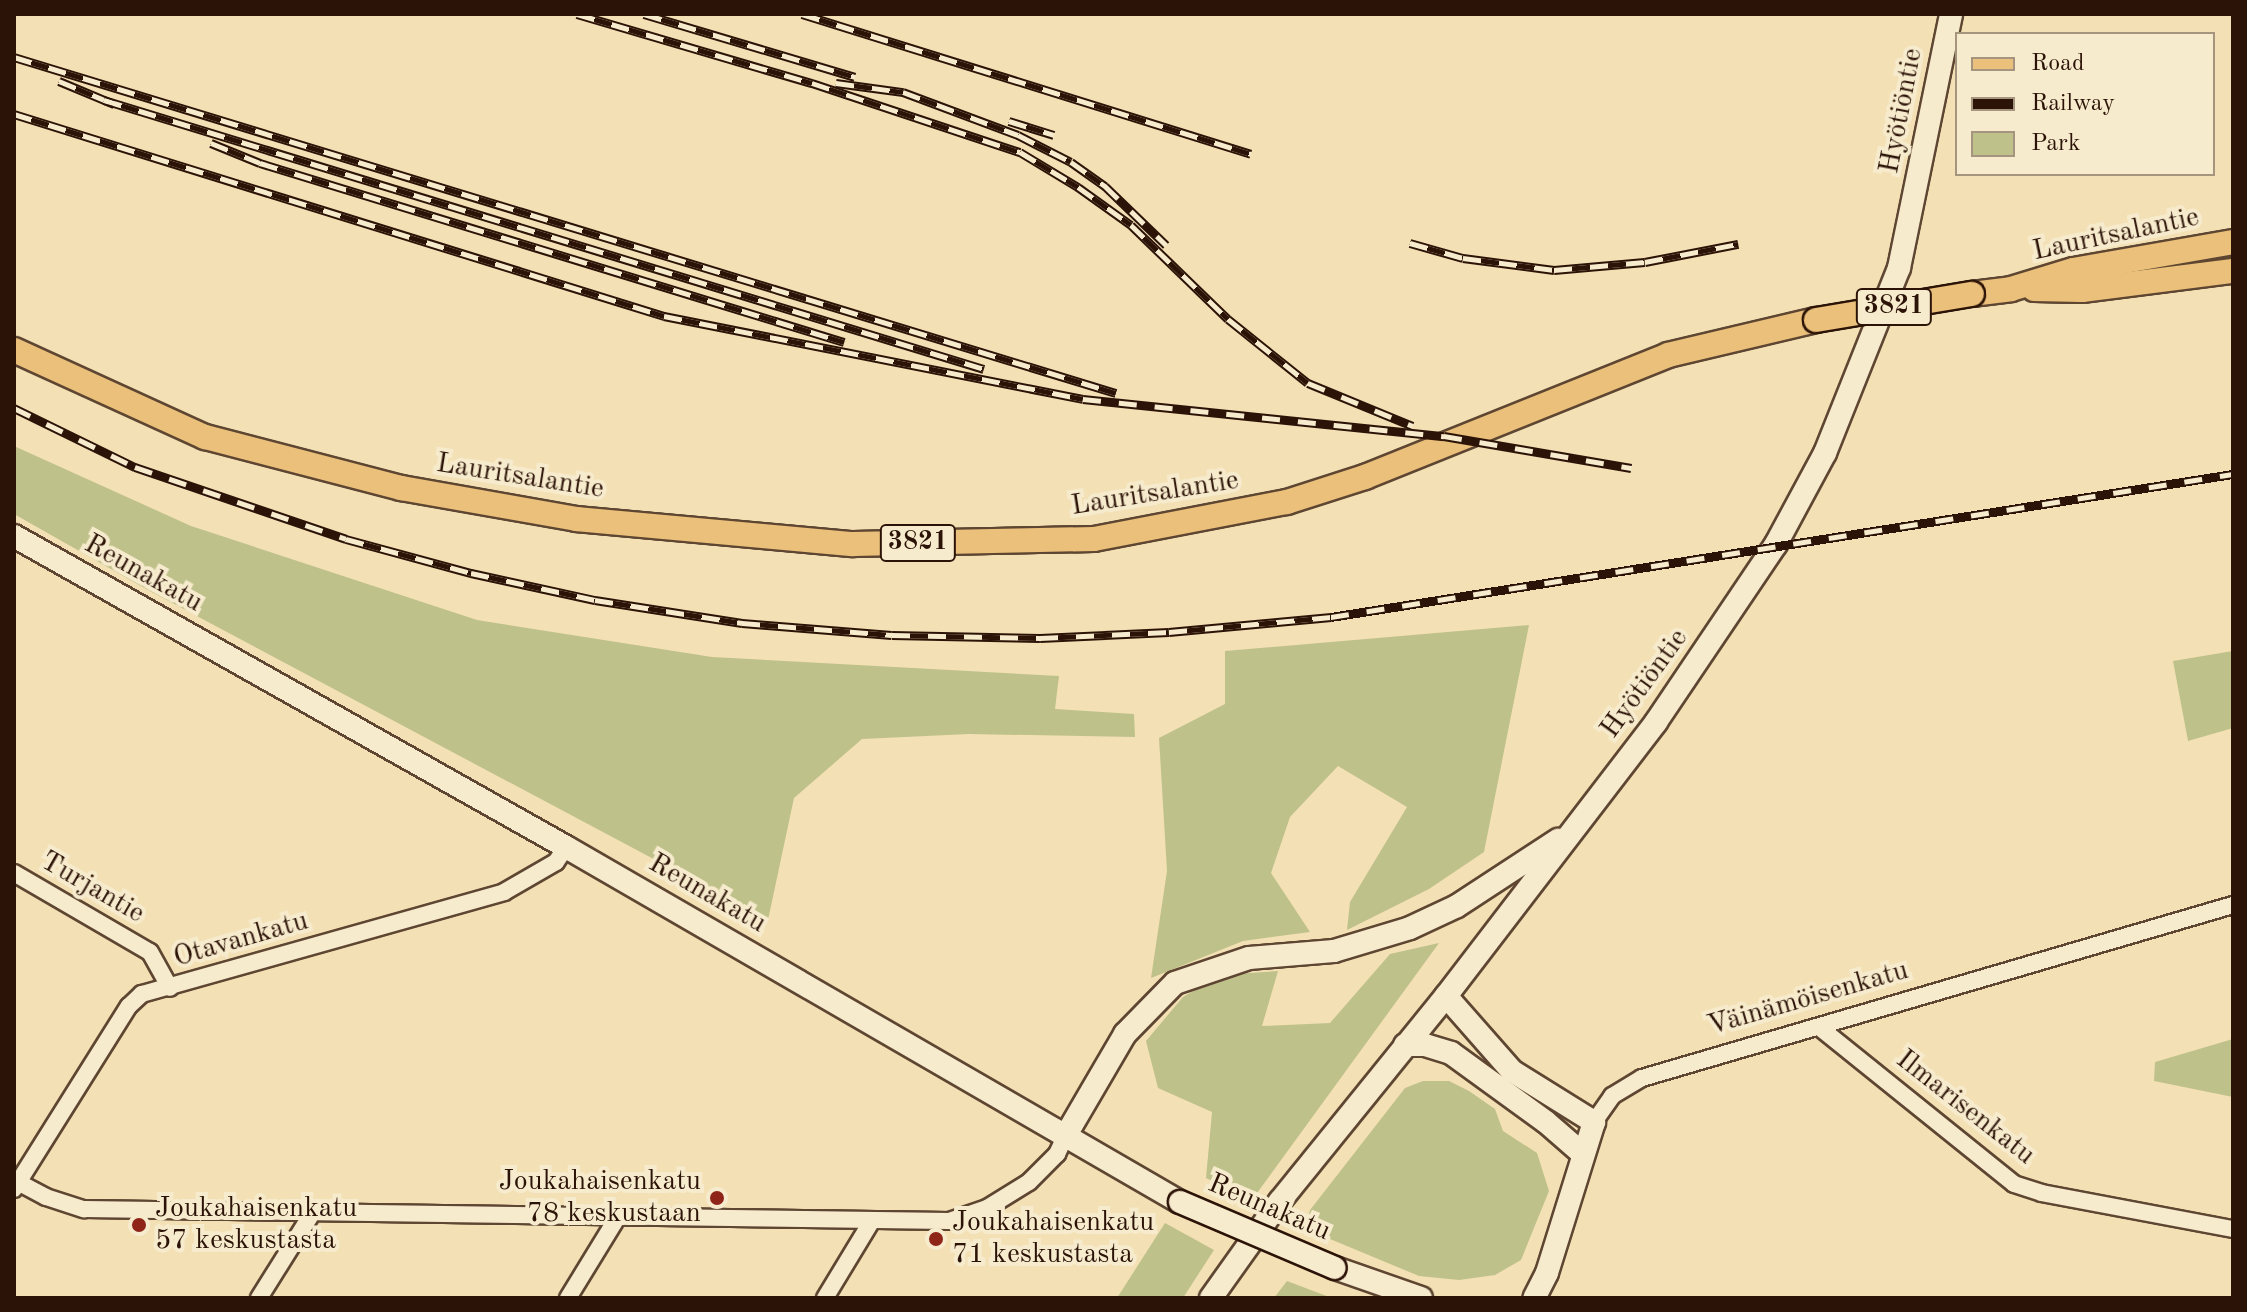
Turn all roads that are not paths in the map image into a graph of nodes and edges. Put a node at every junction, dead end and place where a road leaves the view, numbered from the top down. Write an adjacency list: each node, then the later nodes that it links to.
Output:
1 (1951, 14): 7 (main road, Hyötiöntie)
2 (2233, 242): 4 (main road, Lauritsalantie)
3 (2233, 271): 4 (main road, Lauritsalantie / 3821)
4 (2011, 289): 5 (main road, Lauritsalantie / 3821, bridge)
5 (14, 350)
6 (14, 536): 8 (main road, Reunakatu)
7 (1576, 828): 12 (main road, Hyötiöntie); 16 (main road)
8 (566, 847): 11 (street, Otavankatu); 16 (main road, Reunakatu)
9 (14, 873): 11 (street, Turjantie)
10 (2233, 905): 13 (street, Väinämöisenkatu)
11 (170, 988): 18 (street, Otavankatu)
12 (1446, 996): 14 (main road, Hyötiöntie); 15 (main road)
13 (1819, 1027): 15 (street, Väinämöisenkatu); 22 (street, Ilmarisenkatu)
14 (1405, 1045): 17 (main road); 26 (main road, Hyötiöntie)
15 (1594, 1122): 17 (main road, Väinämöisenkatu)
16 (1066, 1135): 21 (street); 27 (main road, Reunakatu, bridge)
17 (1583, 1154): 28 (main road, Väinämöisenkatu)
18 (15, 1184): 19 (street)
19 (313, 1212): 20 (street); 23 (street)
20 (617, 1218): 21 (street); 24 (street)
21 (871, 1222): 25 (street)
22 (2233, 1229)
23 (259, 1298)
24 (568, 1298)
25 (825, 1298)
26 (1211, 1298)
27 (1421, 1298)
28 (1534, 1298)

